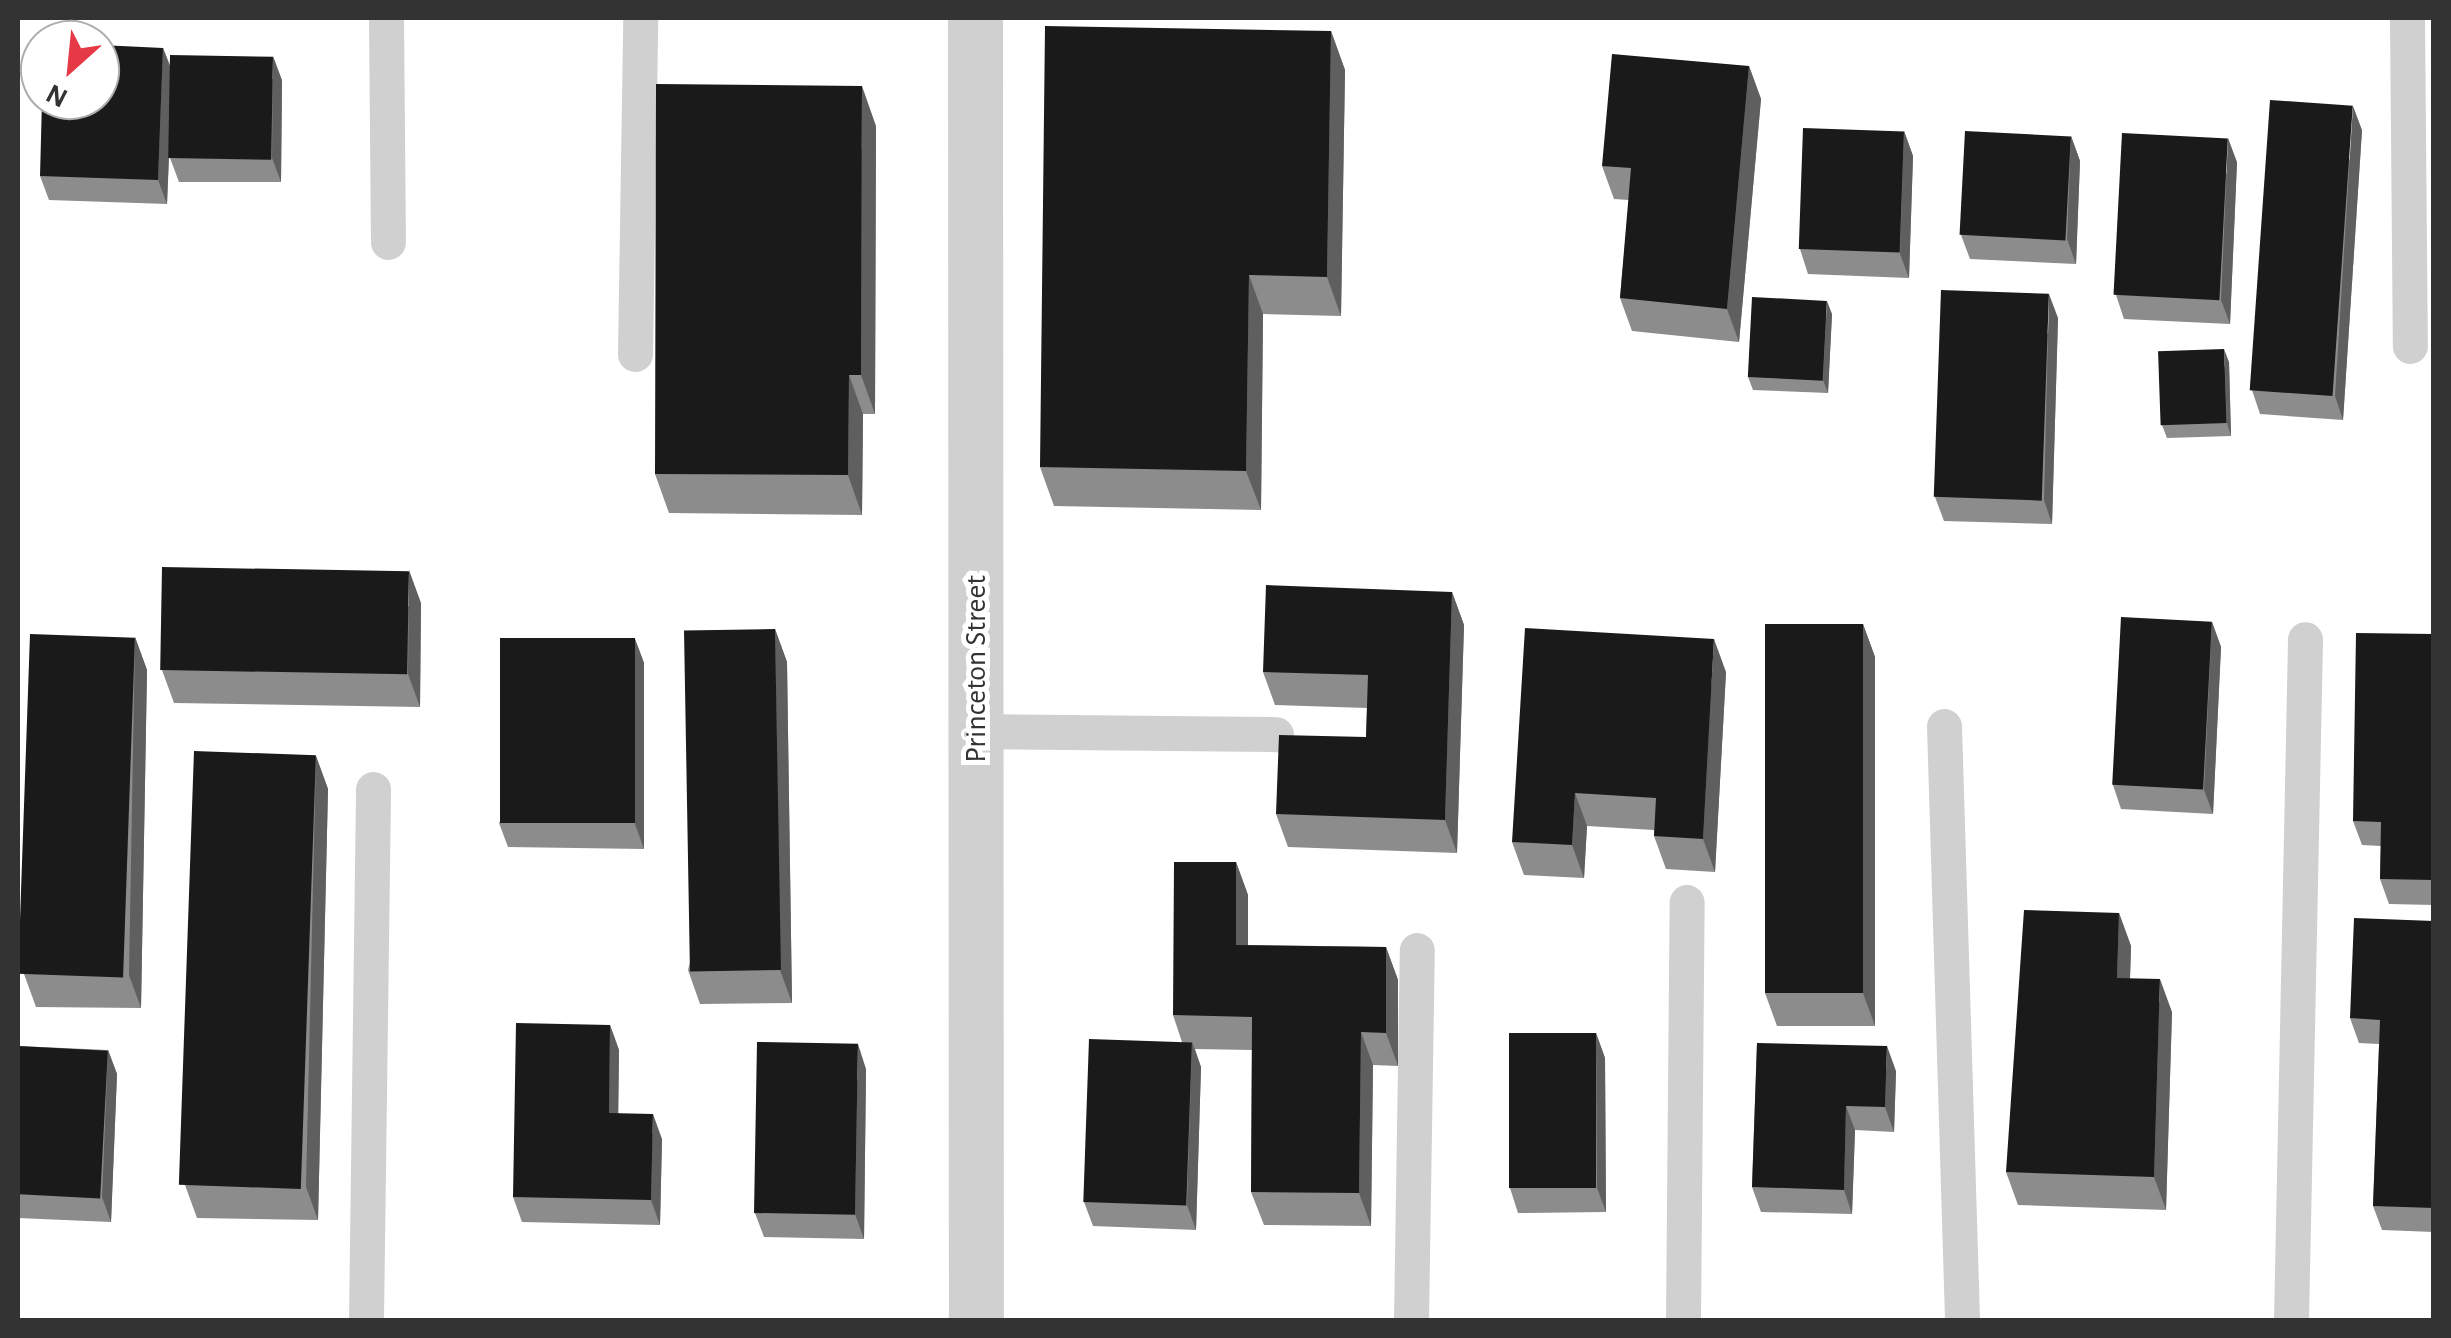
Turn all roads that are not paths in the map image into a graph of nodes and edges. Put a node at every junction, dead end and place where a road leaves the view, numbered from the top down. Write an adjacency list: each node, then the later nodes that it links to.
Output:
1 (386, 18): 5 (lane)
2 (640, 18): 7 (lane)
3 (975, 18): 10 (street, Princeton Street)
4 (2407, 18): 6 (lane)
5 (388, 242)
6 (2410, 346)
7 (636, 354)
8 (2305, 639): 20 (lane)
9 (1944, 726): 19 (lane)
10 (976, 731): 11 (lane); 16 (street, Princeton Street)
11 (1276, 734)
12 (374, 790): 15 (lane)
13 (1687, 902): 18 (lane)
14 (1417, 950): 17 (lane)
15 (366, 1320)
16 (976, 1320)
17 (1411, 1320)
18 (1683, 1320)
19 (1962, 1320)
20 (2291, 1320)

